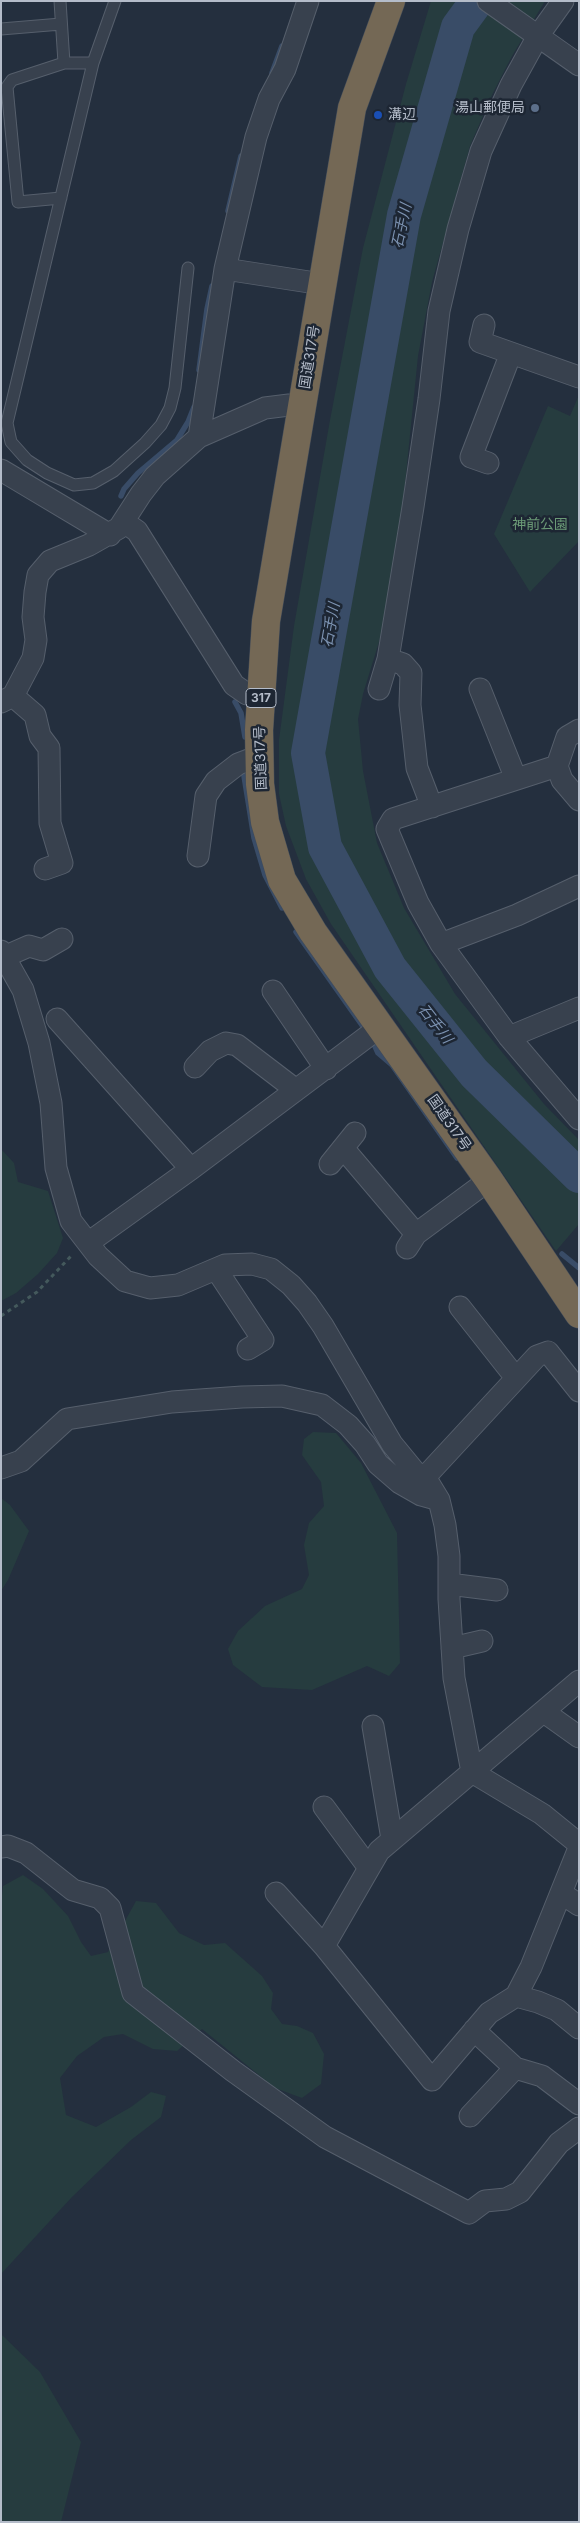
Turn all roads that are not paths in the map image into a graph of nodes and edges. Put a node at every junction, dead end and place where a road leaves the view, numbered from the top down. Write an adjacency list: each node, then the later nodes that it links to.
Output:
1 (60, 1): 7 (lane)
2 (115, 1): 11 (lane)
3 (308, 1): 15 (street)
4 (391, 1): 16 (highway, 国道317号 / 317)
5 (488, 1): 9 (street)
6 (563, 1): 9 (street)
7 (62, 24): 8 (lane); 10 (lane)
8 (1, 29)
9 (535, 34): 12 (street); 26 (street)
10 (64, 63): 11 (lane); 13 (lane)
11 (93, 63): 13 (lane)
12 (579, 65)
13 (61, 198): 21 (lane)
14 (188, 268): 21 (lane)
15 (226, 269): 16 (street); 22 (street)
16 (322, 284): 20 (highway, 国道317号 / 317)
17 (484, 325): 18 (street)
18 (511, 353): 19 (street); 23 (street)
19 (579, 377)
20 (302, 408): 22 (street); 29 (highway, 国道317号 / 317)
21 (4, 420)
22 (199, 437): 25 (street)
23 (488, 463)
24 (1, 470): 25 (street)
25 (117, 528): 29 (street); 30 (street)
26 (388, 659): 27 (street); 36 (street)
27 (379, 689)
28 (480, 689): 34 (street)
29 (261, 694): 32 (highway, 国道317号 / 317)
30 (7, 699): 38 (street)
31 (579, 730): 33 (street)
32 (259, 756): 37 (street); 46 (highway, 国道317号 / 317)
33 (557, 766): 34 (street); 35 (street)
34 (516, 779): 36 (street)
35 (579, 800)
36 (432, 807): 41 (street)
37 (198, 856)
38 (45, 869)
39 (579, 886): 41 (street)
40 (62, 939): 42 (street)
41 (441, 944): 47 (street)
42 (3, 954): 55 (street)
43 (273, 991): 49 (street)
44 (579, 1008): 47 (street)
45 (57, 1019): 53 (street)
46 (380, 1027): 49 (street); 54 (highway, 国道317号 / 317)
47 (509, 1037): 51 (street)
48 (195, 1067): 50 (street)
49 (326, 1068): 50 (street)
50 (296, 1090): 53 (street)
51 (579, 1119)
52 (343, 1148): 54 (street)
53 (191, 1169): 55 (street)
54 (489, 1180): 58 (highway, 国道317号 / 317)
55 (88, 1242): 56 (street)
56 (216, 1269): 59 (street); 63 (street)
57 (460, 1307): 60 (street)
58 (579, 1314)
59 (248, 1349)
60 (516, 1378): 61 (street); 63 (street)
61 (579, 1390)
62 (1, 1468): 64 (street)
63 (425, 1477): 64 (street)
64 (439, 1500): 65 (street)
65 (449, 1584): 66 (street); 68 (street)
66 (497, 1590)
67 (482, 1641): 68 (street)
68 (452, 1648): 73 (street)
69 (579, 1681): 70 (street)
70 (544, 1712): 72 (street); 73 (street)
71 (373, 1726): 75 (street)
72 (579, 1737)
73 (472, 1772): 75 (street); 76 (street)
74 (324, 1807): 79 (street)
75 (392, 1840): 79 (street)
76 (579, 1844)
77 (1, 1847): 90 (street)
78 (579, 1848): 81 (street)
79 (369, 1868): 83 (street)
80 (276, 1893): 83 (street)
81 (561, 1893): 82 (street); 84 (street)
82 (579, 1905)
83 (324, 1946): 86 (street)
84 (516, 1996): 85 (street); 86 (street)
85 (579, 2028)
86 (474, 2030): 87 (street)
87 (515, 2068): 88 (street); 89 (street)
88 (579, 2104)
89 (470, 2116)
90 (579, 2128)

